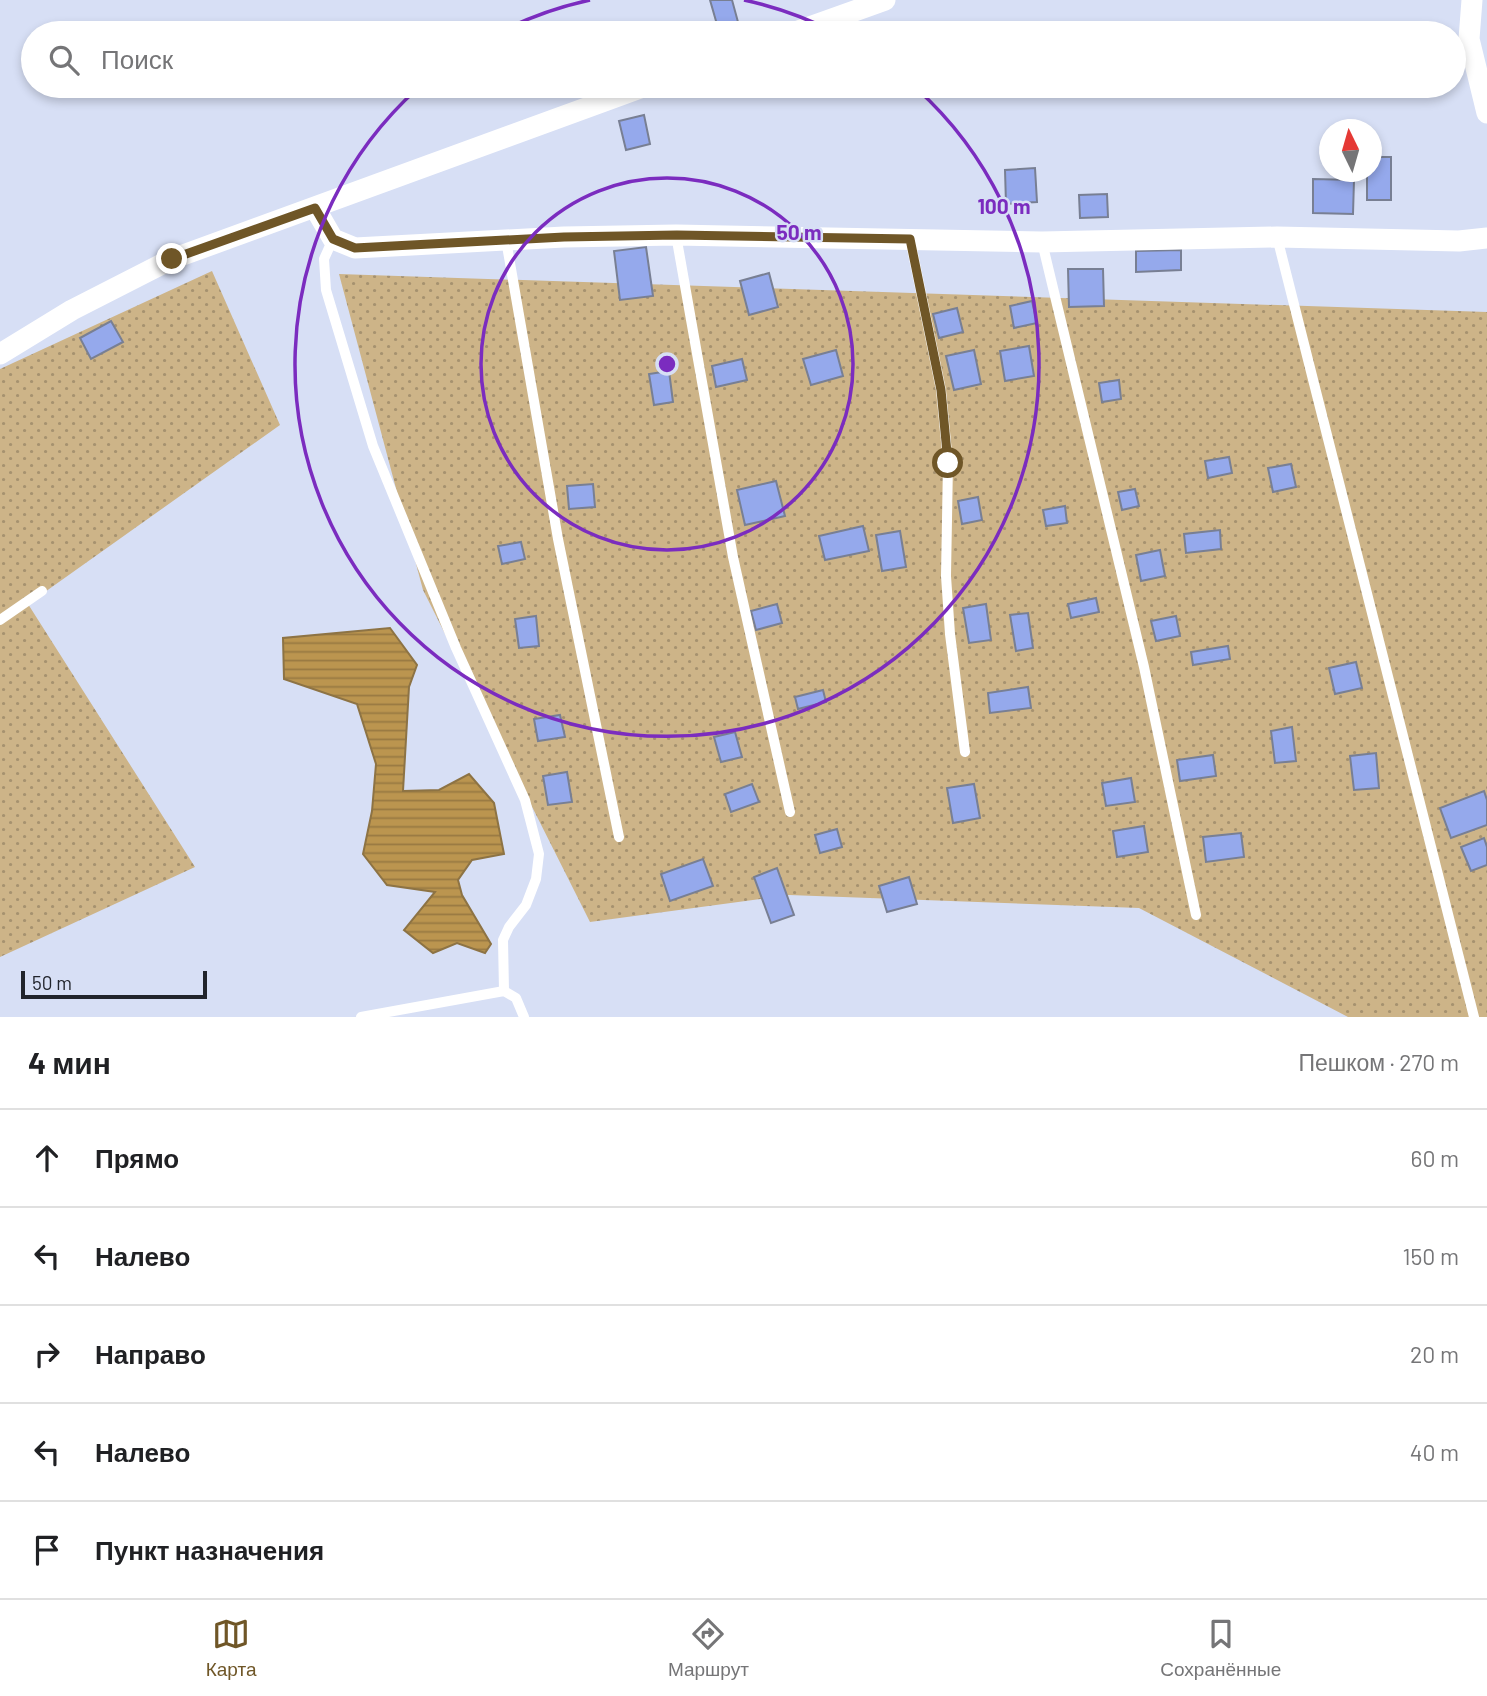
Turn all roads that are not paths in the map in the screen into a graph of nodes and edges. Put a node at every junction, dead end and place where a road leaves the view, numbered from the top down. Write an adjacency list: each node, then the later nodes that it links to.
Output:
1 (885, 0): 3 (street)
2 (1472, 0): 5 (street)
3 (826, 21)
4 (613, 98): 6 (street)
5 (1487, 113)
6 (315, 208): 10 (street); 14 (street)
7 (677, 235): 11 (street); 12 (street); 18 (lane)
8 (1277, 237): 9 (street); 13 (street); 24 (lane)
9 (1487, 238)
10 (333, 239): 12 (street); 21 (lane)
11 (910, 239): 13 (street); 17 (lane)
12 (506, 240): 19 (lane)
13 (1042, 242): 20 (lane)
14 (0, 354)
15 (42, 591): 16 (lane)
16 (0, 620)
17 (965, 752)
18 (790, 812)
19 (619, 837)
20 (1196, 915)
21 (504, 991): 22 (lane); 23 (lane)
22 (361, 1017)
23 (524, 1017)
24 (1475, 1017)

